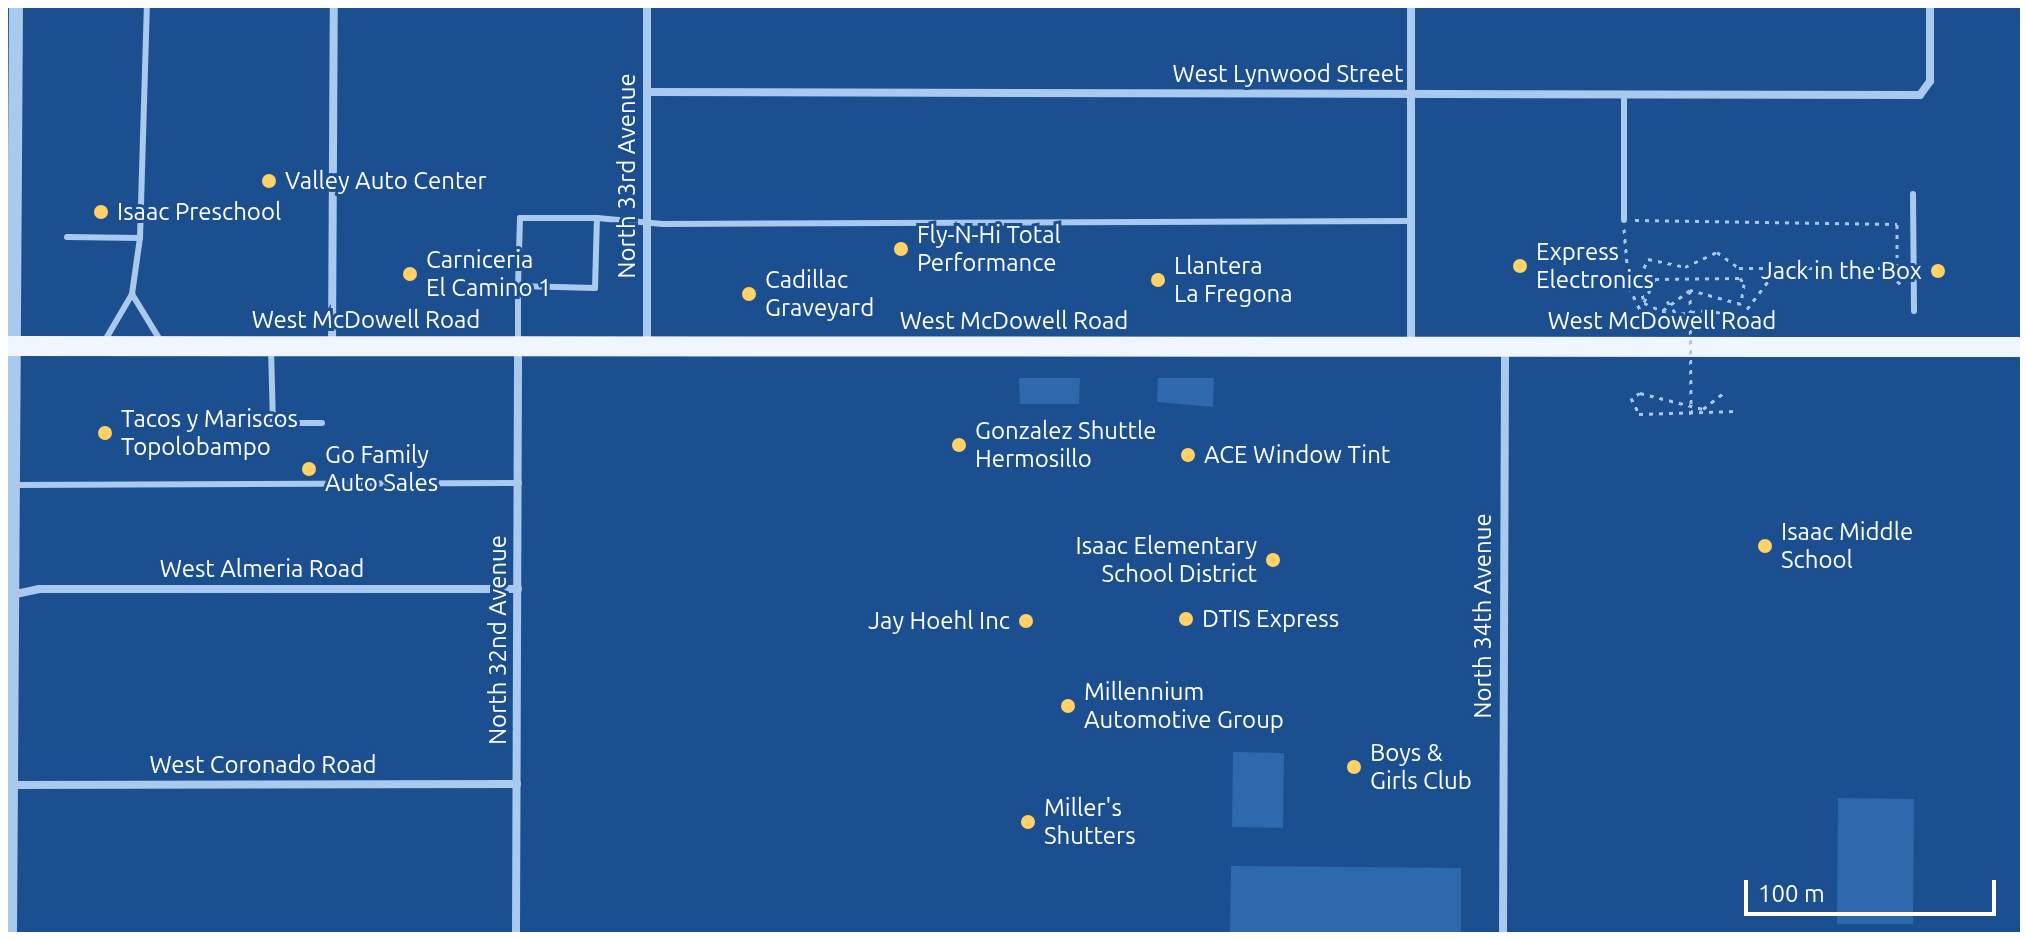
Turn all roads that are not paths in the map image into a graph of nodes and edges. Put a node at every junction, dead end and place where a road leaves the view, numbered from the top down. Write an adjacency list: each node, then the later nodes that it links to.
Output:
1 (16, 6): 20 (street)
2 (147, 6): 16 (lane)
3 (334, 6): 24 (street)
4 (647, 6): 7 (street, North 33rd Avenue)
5 (1411, 6): 8 (street)
6 (1930, 6): 9 (street, West Lynwood Street)
7 (647, 92): 8 (street, West Lynwood Street); 14 (street, North 33rd Avenue)
8 (1411, 95): 9 (street, West Lynwood Street); 13 (street)
9 (1624, 95): 12 (lane)
10 (1913, 194): 19 (lane)
11 (597, 218): 14 (lane); 17 (lane); 17 (lane)
12 (1624, 220)
13 (1411, 221): 14 (lane); 27 (street)
14 (646, 222): 26 (street, North 33rd Avenue)
15 (67, 237): 16 (lane)
16 (140, 238): 18 (lane)
17 (518, 286): 25 (lane)
18 (132, 294): 21 (lane); 22 (lane)
19 (1914, 311)
20 (8, 346): 21 (main road, West McDowell Road); 32 (street)
21 (101, 346): 22 (main road, West McDowell Road)
22 (163, 346): 23 (main road, West McDowell Road)
23 (271, 346): 24 (main road, West McDowell Road); 30 (lane)
24 (332, 346): 25 (main road, West McDowell Road)
25 (518, 346): 26 (main road, West McDowell Road); 31 (street, North 32nd Avenue)
26 (648, 346): 27 (main road, West McDowell Road)
27 (1411, 347): 28 (main road, West McDowell Road)
28 (1505, 347): 29 (main road, West McDowell Road); 41 (street, North 34th Avenue)
29 (2022, 347)
30 (322, 423)
31 (519, 483): 32 (lane); 33 (street, North 32nd Avenue)
32 (10, 485): 34 (street)
33 (518, 589): 34 (street, West Almeria Road); 36 (street, North 32nd Avenue)
34 (8, 596): 35 (street)
35 (8, 727): 37 (street)
36 (517, 784): 37 (street, West Coronado Road); 40 (street, North 32nd Avenue)
37 (10, 785): 38 (street)
38 (8, 853): 39 (street)
39 (10, 934)
40 (516, 934)
41 (1503, 934)

